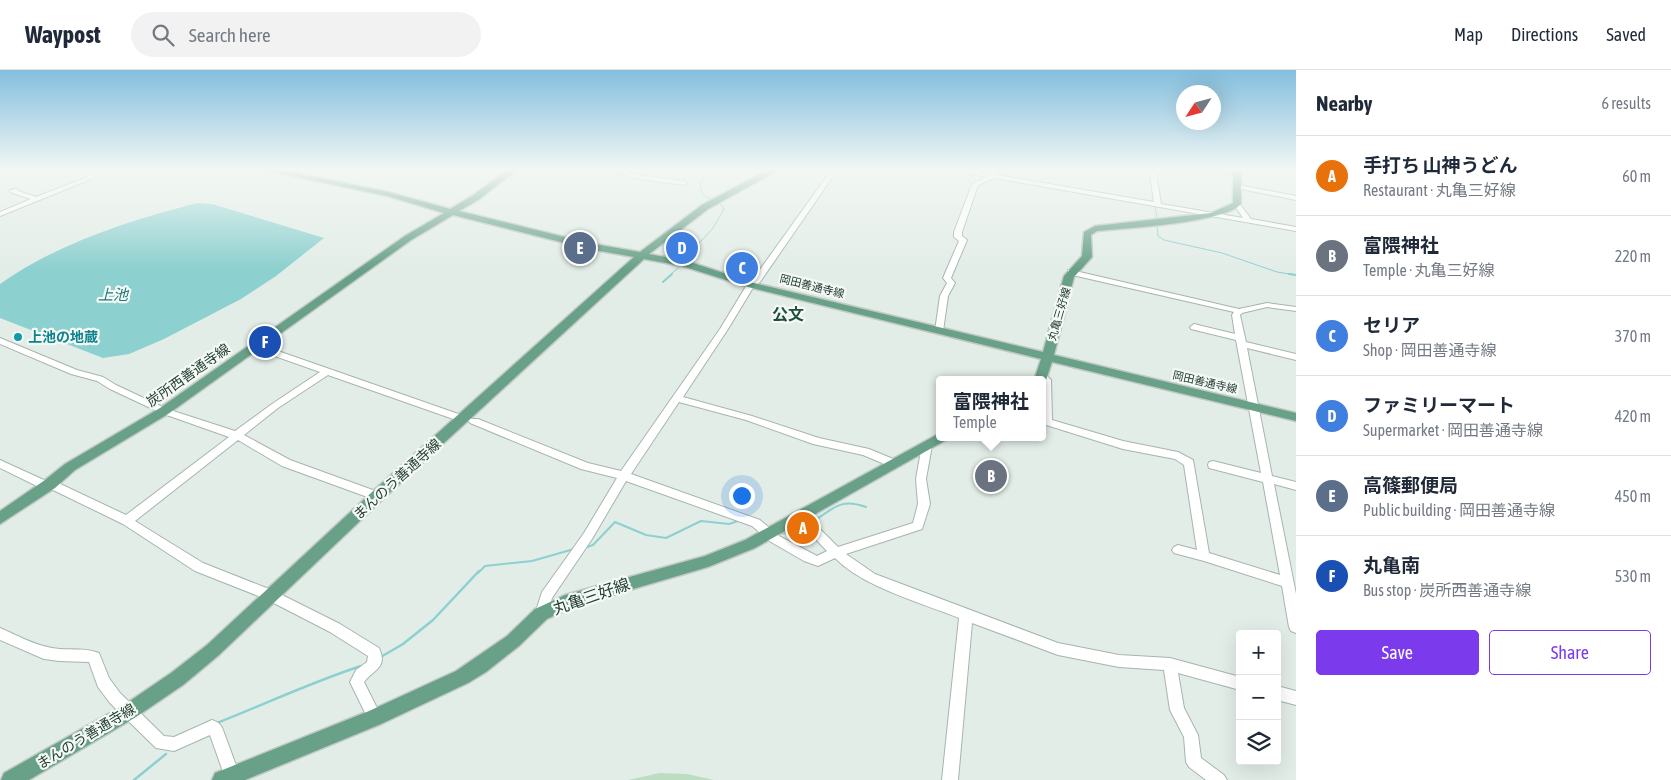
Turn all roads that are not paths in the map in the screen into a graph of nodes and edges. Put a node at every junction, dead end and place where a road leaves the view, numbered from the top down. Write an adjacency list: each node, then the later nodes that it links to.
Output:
1 (28, 202): 11 (street)
2 (416, 202): 10 (main road, 岡田善通寺線)
3 (467, 202): 10 (main road, 炭所西善通寺線)
4 (714, 202): 15 (main road, まんのう善通寺線)
5 (812, 202): 17 (street)
6 (968, 202): 21 (street)
7 (1148, 202): 8 (street)
8 (1158, 204): 12 (street)
9 (1236, 204): 12 (main road, 丸亀三好線); 13 (street)
10 (451, 212): 15 (main road, 岡田善通寺線); 24 (main road, 炭所西善通寺線)
11 (0, 214)
12 (1212, 215): 13 (street); 16 (main road, 丸亀三好線)
13 (1248, 221): 14 (street)
14 (1296, 229)
15 (642, 255): 17 (main road, 岡田善通寺線); 34 (main road, まんのう善通寺線)
16 (1072, 272): 19 (street); 25 (main road, 丸亀三好線)
17 (751, 284): 21 (main road, 岡田善通寺線); 30 (street)
18 (1296, 309): 19 (street)
19 (1239, 311): 23 (street)
20 (1194, 328): 23 (street)
21 (939, 331): 25 (main road, 岡田善通寺線)
22 (0, 341): 32 (street)
23 (1241, 341): 26 (street); 31 (street)
24 (255, 346): 27 (street); 32 (main road, 炭所西善通寺線)
25 (1048, 357): 28 (main road, 丸亀三好線); 31 (main road, 岡田善通寺線)
26 (1296, 357)
27 (326, 372): 34 (street); 37 (street)
28 (1042, 376)
29 (1046, 380): 36 (street)
30 (676, 398): 41 (street); 43 (street)
31 (1252, 406): 33 (main road, 岡田善通寺線); 44 (street)
32 (164, 411): 37 (street); 45 (main road, 炭所西善通寺線)
33 (1296, 416)
34 (468, 420): 43 (street); 47 (main road, まんのう善通寺線)
35 (1046, 422): 54 (street)
36 (1046, 422)
37 (238, 436): 47 (street); 49 (street)
38 (936, 440): 39 (main road, 丸亀三好線)
39 (927, 445): 41 (main road, 丸亀三好線); 53 (street)
40 (0, 464): 45 (street)
41 (894, 464): 50 (main road, 丸亀三好線)
42 (1213, 465): 44 (street)
43 (624, 476): 51 (street); 57 (street)
44 (1267, 477): 46 (street); 55 (street)
45 (48, 485): 48 (main road, 炭所西善通寺線); 49 (street)
46 (1296, 486)
47 (377, 496): 56 (main road, まんのう善通寺線)
48 (0, 518)
49 (127, 521): 56 (street)
50 (806, 521): 51 (main road, 丸亀三好線); 53 (street)
51 (768, 534): 53 (street); 57 (main road, 丸亀三好線)
52 (1178, 550): 54 (street)
53 (837, 552): 58 (street)
54 (1204, 556): 55 (street)
55 (1290, 577): 59 (street)
56 (270, 595): 65 (main road, まんのう善通寺線); 66 (street)
57 (541, 614): 66 (main road, 丸亀三好線)
58 (966, 616): 61 (street); 69 (street)
59 (1296, 627)
60 (0, 634): 65 (street)
61 (1170, 664): 62 (street); 70 (street)
62 (1236, 683)
63 (1281, 695): 64 (street)
64 (1296, 698)
65 (130, 711): 67 (street); 68 (main road, まんのう善通寺線)
66 (376, 718): 67 (main road, 丸亀三好線)
67 (227, 778)
68 (11, 780)
69 (950, 780)
70 (1218, 780)

